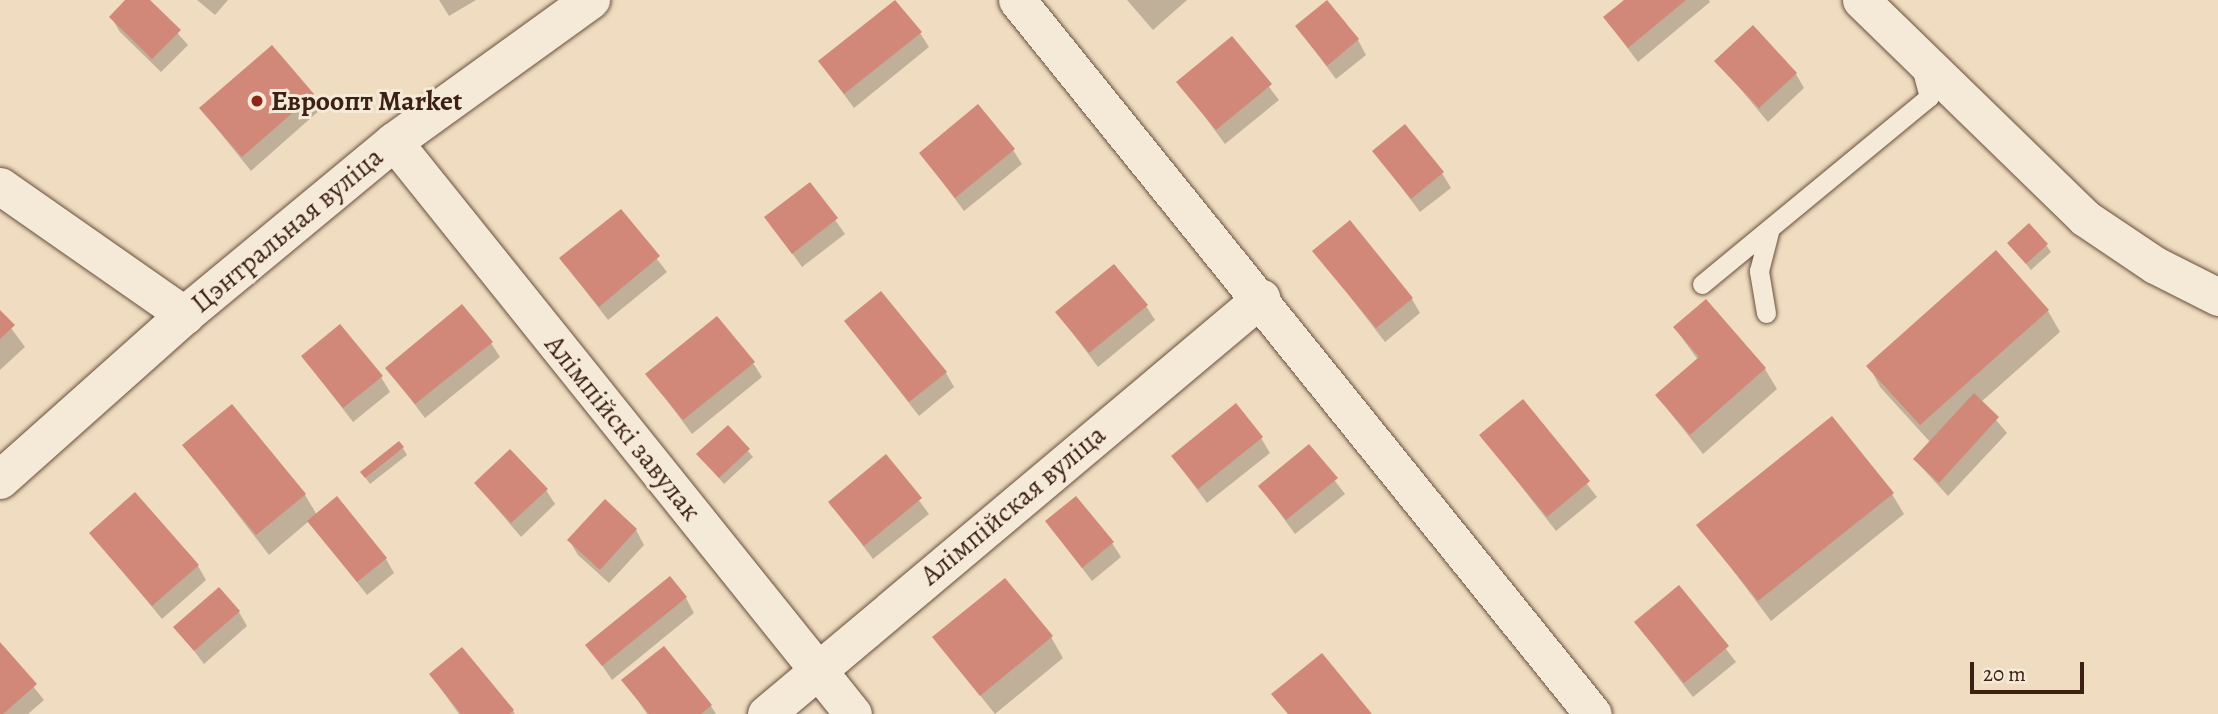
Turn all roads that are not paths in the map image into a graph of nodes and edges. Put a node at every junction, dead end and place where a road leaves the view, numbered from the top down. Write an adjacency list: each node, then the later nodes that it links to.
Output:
1 (591, 0): 5 (street, Цэнтральная вуліца)
2 (1017, 0): 10 (street)
3 (1861, 0): 4 (street)
4 (1917, 53): 7 (lane); 9 (street)
5 (394, 142): 12 (street, Цэнтральная вуліца); 14 (street, Алімпійскі завулак)
6 (0, 186): 12 (street)
7 (1770, 228): 8 (lane); 11 (lane)
8 (1702, 284)
9 (2218, 297)
10 (1261, 298): 14 (street, Алімпійская вуліца); 17 (street)
11 (1766, 313)
12 (185, 315): 13 (street, Цэнтральная вуліца)
13 (0, 480)
14 (817, 669): 15 (street, Алімпійская вуліца); 16 (street, Алімпійскі завулак)
15 (766, 714)
16 (853, 714)
17 (1593, 714)

